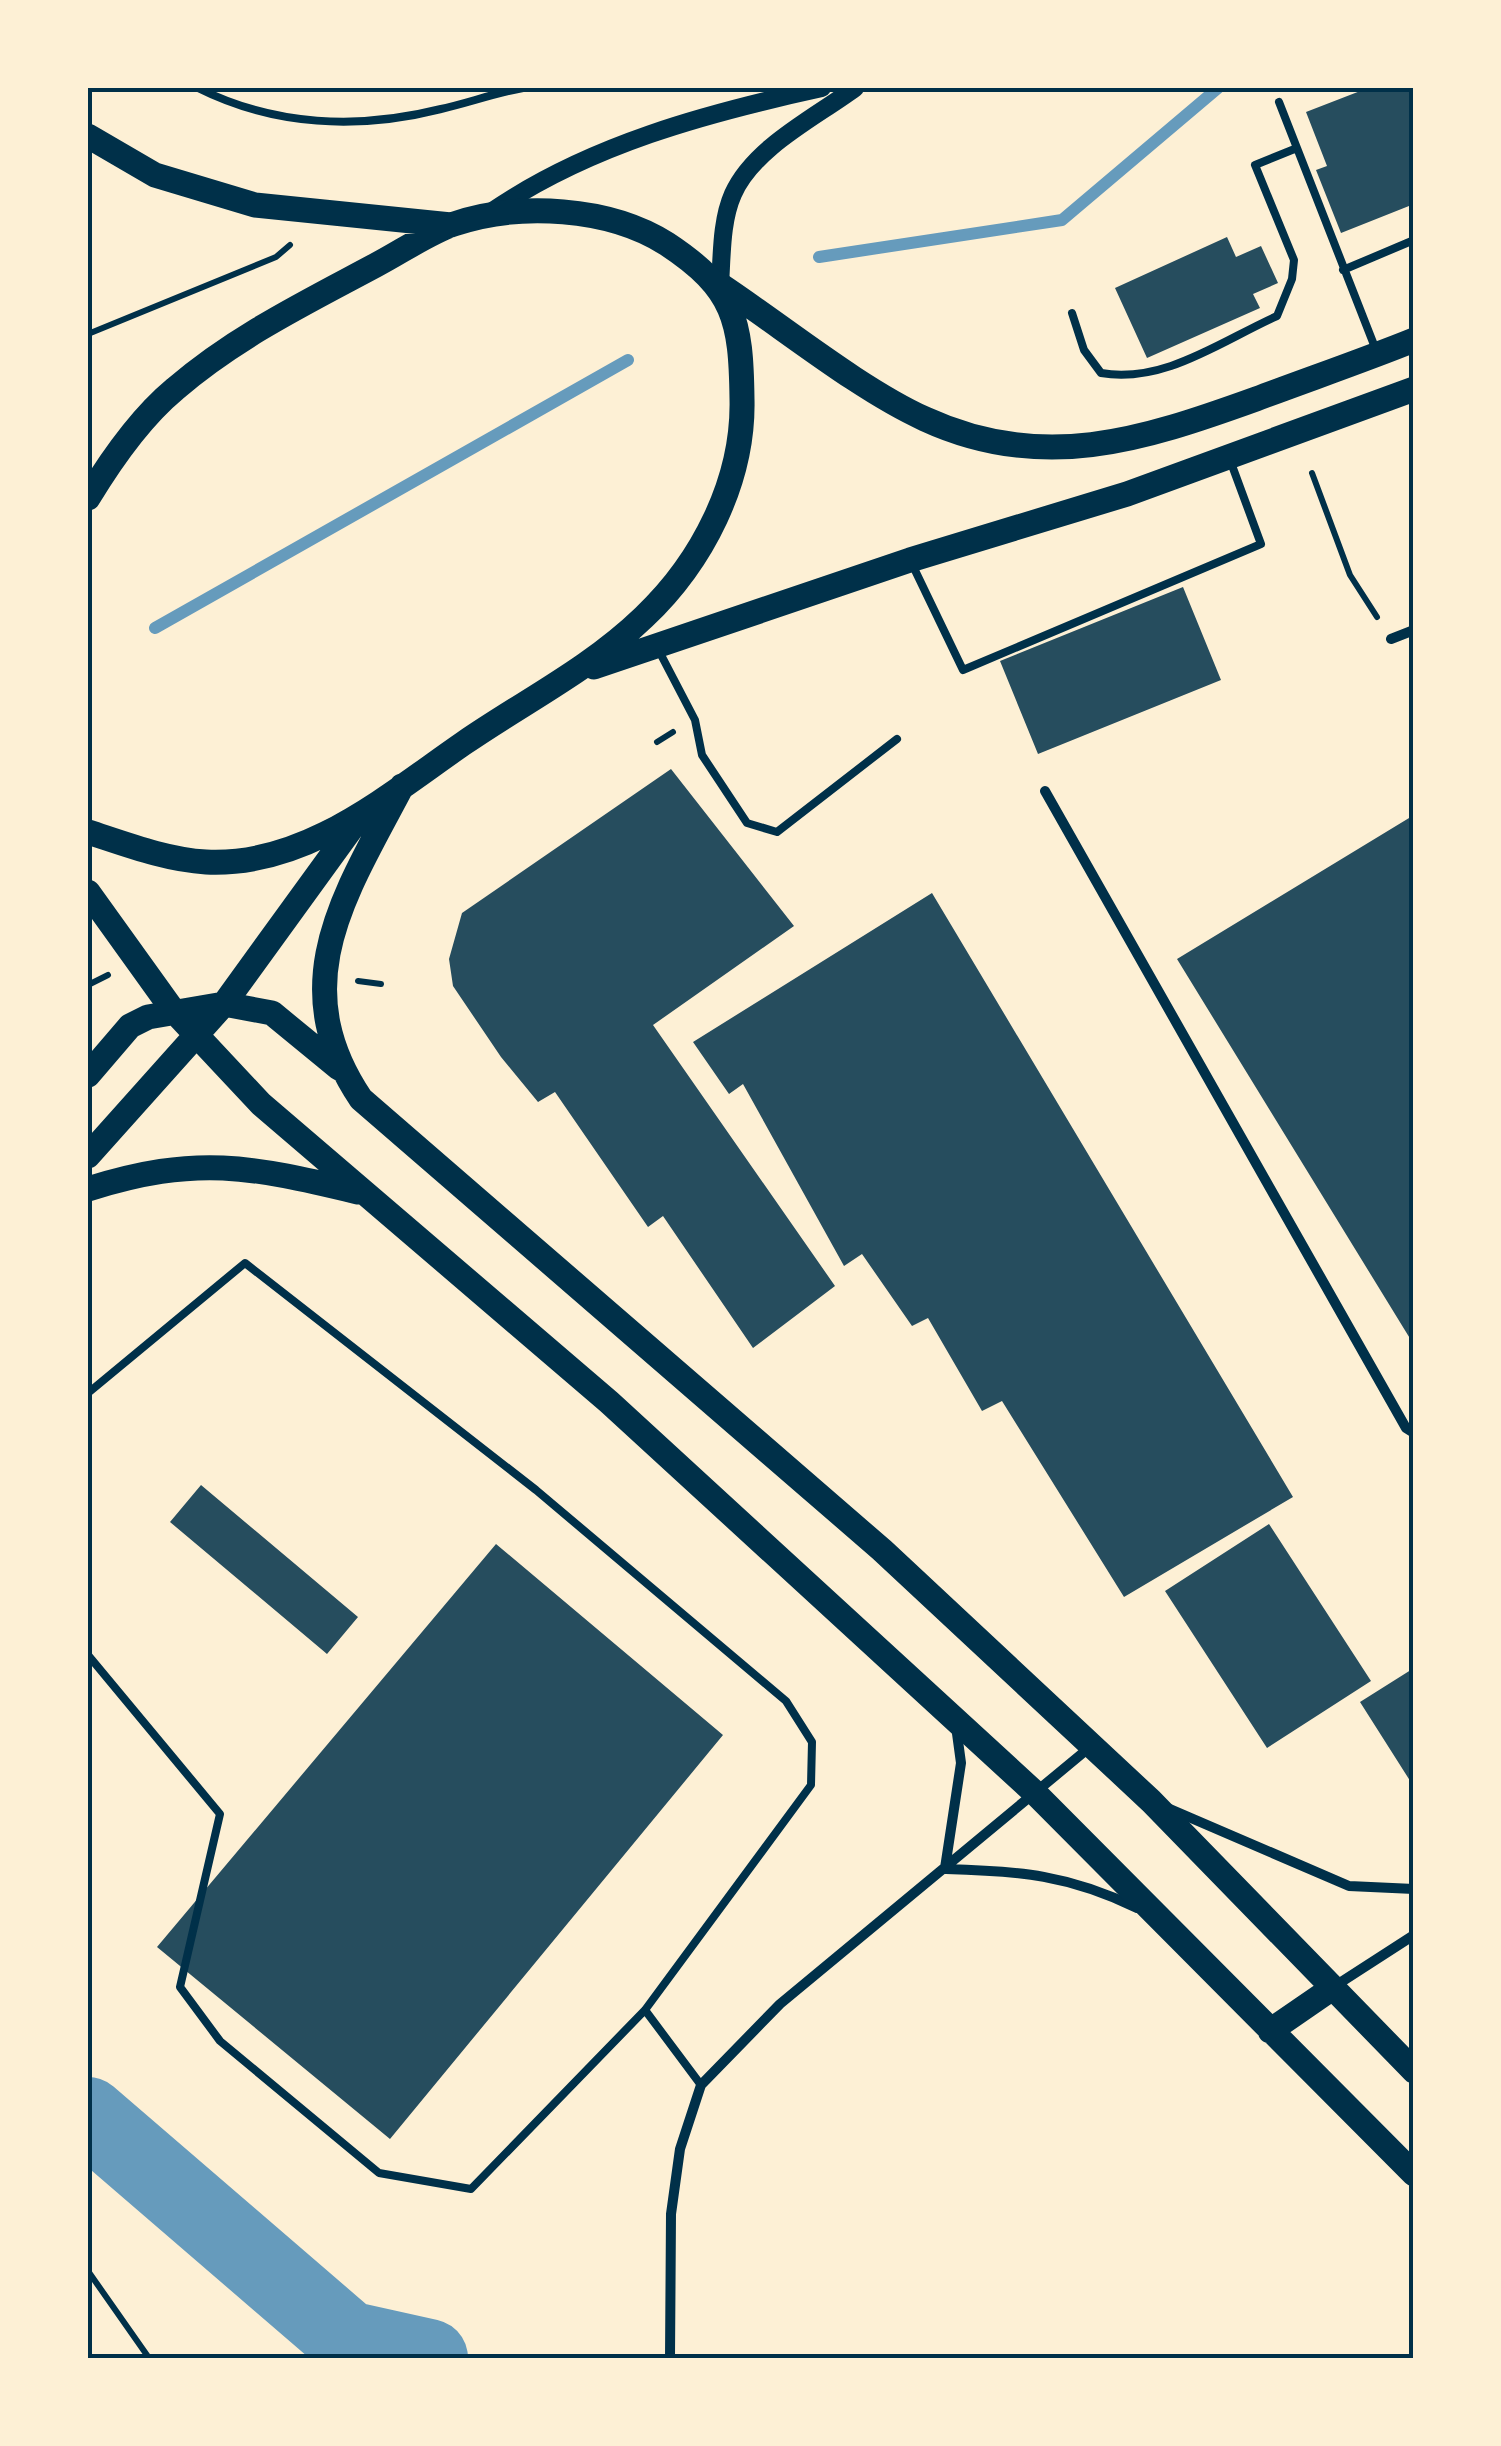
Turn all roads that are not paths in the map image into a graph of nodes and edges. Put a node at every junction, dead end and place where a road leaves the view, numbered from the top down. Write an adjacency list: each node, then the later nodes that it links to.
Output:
1 (198, 88): 5 (lane)
2 (523, 88): 5 (lane)
3 (822, 88): 9 (street)
4 (855, 88): 13 (street)
5 (507, 89)
6 (1280, 102): 8 (lane)
7 (88, 136): 10 (main road)
8 (1297, 148): 12 (lane); 14 (lane)
9 (482, 218): 10 (main road); 13 (main road)
10 (452, 224): 19 (main road)
11 (1414, 240): 12 (lane)
12 (1344, 270): 16 (lane)
13 (720, 286): 16 (main road); 24 (main road)
14 (1072, 313)
15 (1414, 340): 16 (main road)
16 (1378, 354)
17 (1414, 389): 18 (main road)
18 (1230, 458): 20 (main road); 20 (lane)
19 (88, 498)
20 (910, 560): 23 (main road)
21 (1414, 630): 22 (street)
22 (1391, 639)
23 (657, 647): 24 (main road); 25 (lane)
24 (580, 672): 26 (main road)
25 (897, 739)
26 (402, 786): 28 (main road); 34 (main road)
27 (1045, 791): 40 (street)
28 (362, 814): 29 (main road); 31 (main road)
29 (88, 832)
30 (88, 892): 32 (main road)
31 (224, 1004): 32 (main road); 33 (main road); 34 (main road)
32 (172, 1009): 33 (main road); 35 (main road)
33 (197, 1037): 36 (main road); 38 (main road)
34 (342, 1071): 43 (main road)
35 (88, 1075)
36 (88, 1156)
37 (88, 1189): 38 (main road)
38 (362, 1193): 42 (main road)
39 (88, 1394): 51 (lane)
40 (1414, 1433)
41 (88, 1655): 51 (lane)
42 (955, 1719): 44 (main road); 46 (street)
43 (1090, 1747): 44 (street); 45 (main road)
44 (1034, 1792): 46 (street); 48 (main road)
45 (1151, 1800): 47 (street); 50 (main road)
46 (945, 1868): 48 (street); 54 (street)
47 (1414, 1890)
48 (1158, 1918): 52 (main road)
49 (1414, 1935): 50 (street)
50 (1332, 1989): 52 (main road); 53 (main road)
51 (645, 2010): 54 (lane)
52 (1270, 2031): 55 (main road)
53 (1414, 2071)
54 (701, 2085): 56 (street)
55 (1414, 2174)
56 (670, 2358)

